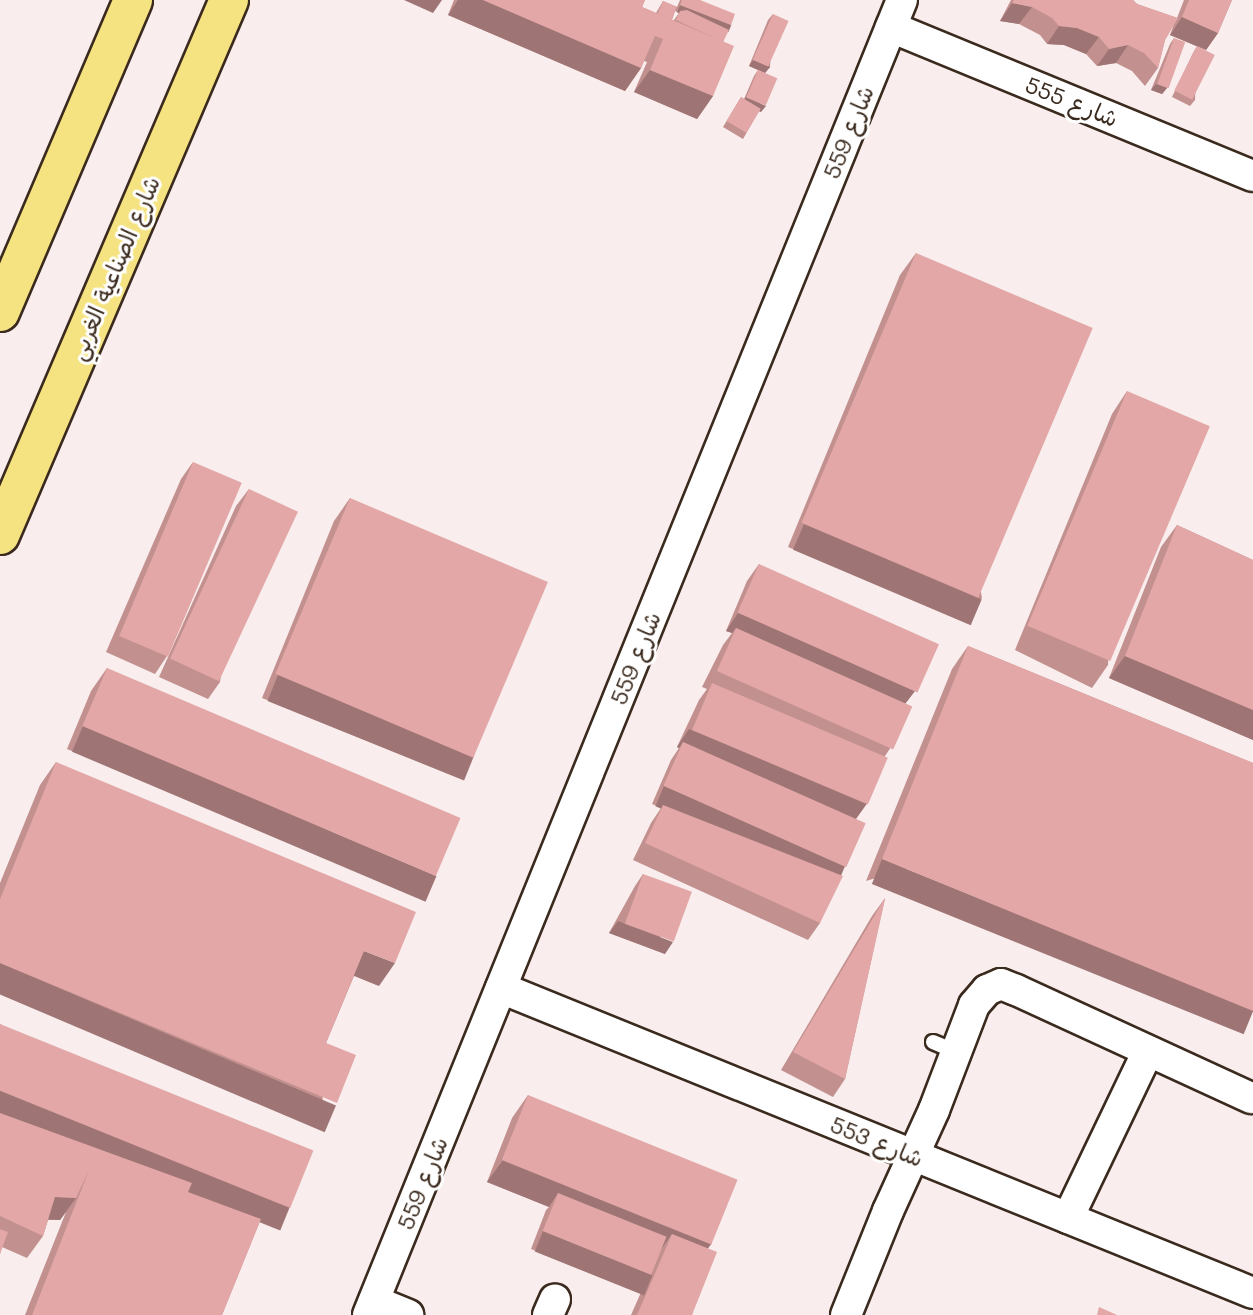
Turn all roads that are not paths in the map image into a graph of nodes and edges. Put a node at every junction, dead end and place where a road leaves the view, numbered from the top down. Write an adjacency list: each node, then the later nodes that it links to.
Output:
1 (133, 0): 5 (main road)
2 (229, 0): 6 (main road, شارع الصناعية الغربي)
3 (897, 13): 4 (street, شارع 555); 7 (street, شارع 559)
4 (1253, 176)
5 (0, 312)
6 (0, 535)
7 (501, 988): 10 (street, شارع 553); 13 (street, شارع 559)
8 (1148, 1051): 9 (street); 10 (street); 11 (street)
9 (1251, 1098)
10 (914, 1156): 11 (street, شارع 553); 15 (street)
11 (1068, 1218): 12 (street, شارع 553)
12 (1253, 1293)
13 (371, 1308): 14 (street)
14 (408, 1315)
15 (846, 1315)

